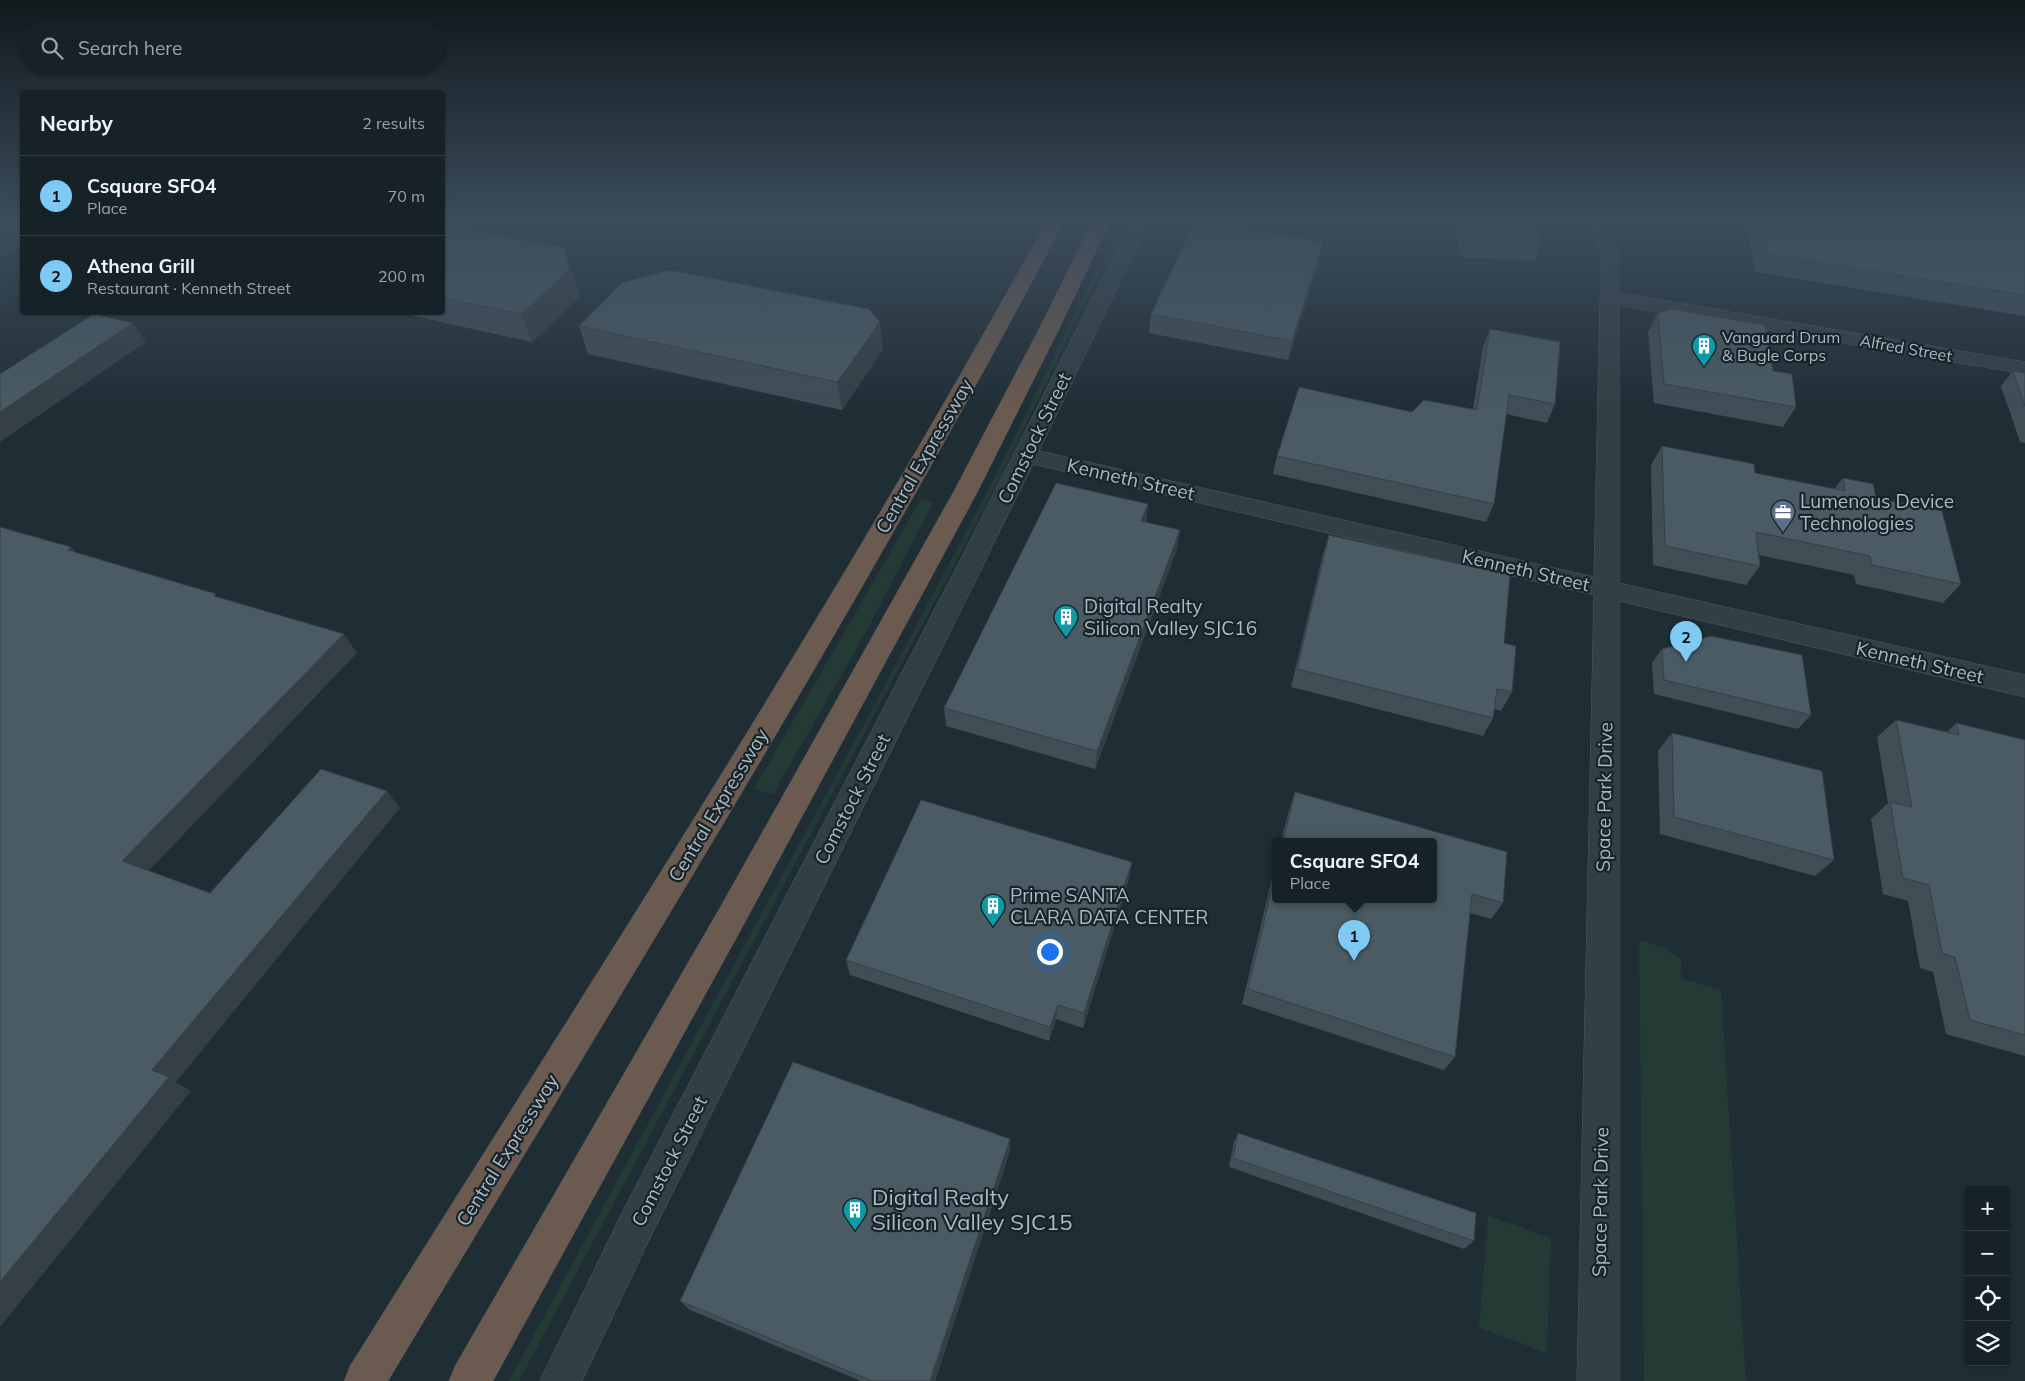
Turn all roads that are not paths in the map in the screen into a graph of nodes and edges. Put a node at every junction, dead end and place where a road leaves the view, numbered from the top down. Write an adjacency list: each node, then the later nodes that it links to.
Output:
1 (1021, 284): 10 (highway, Central Expressway)
2 (1071, 284): 11 (highway)
3 (1109, 284): 7 (street, Comstock Street)
4 (1609, 284): 5 (street, Space Park Drive)
5 (1609, 297): 6 (street, Alfred Street); 8 (street, Space Park Drive)
6 (2025, 368)
7 (1026, 455): 8 (street, Kenneth Street); 12 (street, Comstock Street)
8 (1606, 588): 9 (street, Kenneth Street); 13 (street, Space Park Drive)
9 (2025, 686)
10 (365, 1381)
11 (470, 1381)
12 (561, 1381)
13 (1598, 1381)

